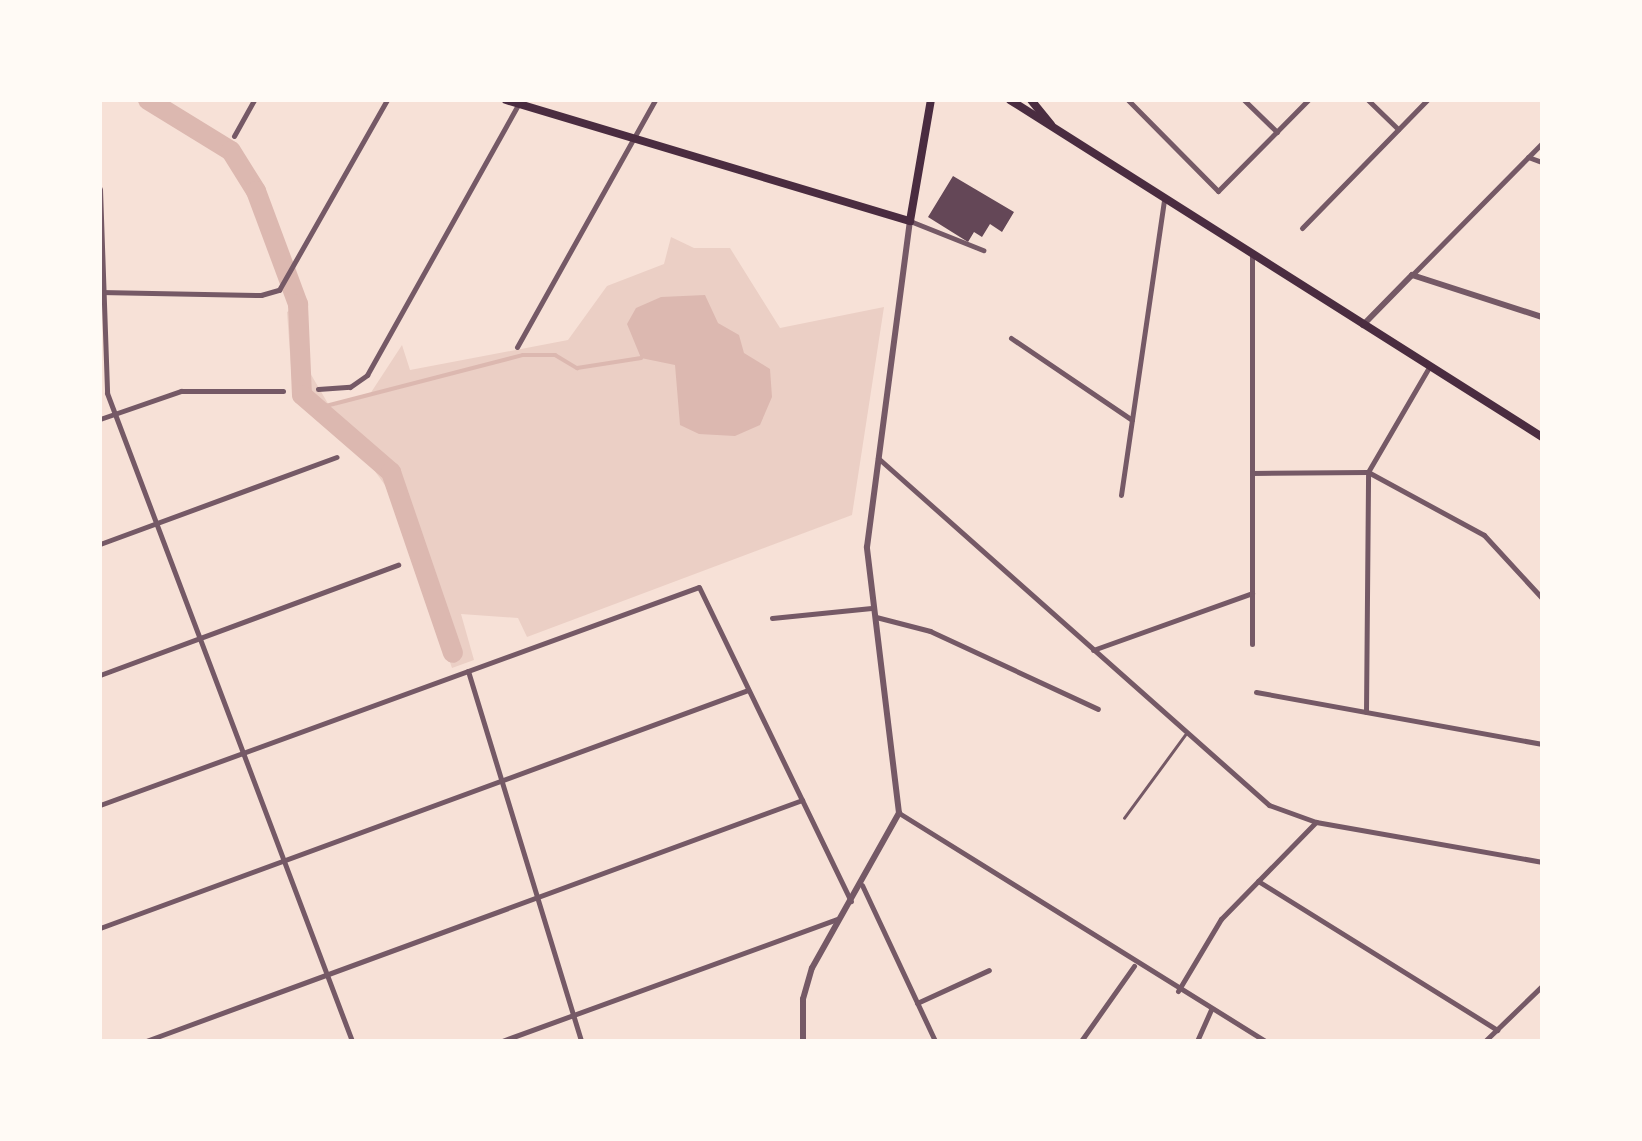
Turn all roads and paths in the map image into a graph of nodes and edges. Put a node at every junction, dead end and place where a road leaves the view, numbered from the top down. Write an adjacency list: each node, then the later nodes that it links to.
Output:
1 (254, 100): 16 (street)
2 (387, 100): 29 (street)
3 (506, 100): 13 (main road)
4 (655, 100): 17 (street)
5 (1010, 100): 18 (main road)
6 (1031, 100): 18 (main road)
7 (1128, 100): 15 (street)
8 (1244, 100): 15 (street)
9 (1308, 100): 15 (street)
10 (1368, 100): 14 (street)
11 (1428, 100): 14 (street)
12 (931, 101): 24 (main road)
13 (520, 102): 17 (main road); 35 (street)
14 (1398, 130): 25 (street)
15 (1277, 132)
16 (234, 136)
17 (634, 138): 24 (main road); 33 (street)
18 (1064, 139): 23 (main road)
19 (1542, 142): 20 (street)
20 (1528, 157): 21 (street); 28 (street)
21 (1542, 162)
22 (100, 190): 29 (street)
23 (1164, 201): 27 (main road); 39 (street)
24 (910, 221): 26 (street); 42 (street)
25 (1302, 228)
26 (983, 250)
27 (1252, 257): 31 (main road); 43 (street)
28 (1412, 275): 30 (street); 31 (street)
29 (102, 292): 37 (street)
30 (1542, 316)
31 (1362, 326): 34 (main road)
32 (1012, 338): 39 (street)
33 (517, 347)
34 (1428, 366): 40 (main road); 44 (street)
35 (318, 388)
36 (284, 391): 37 (street)
37 (119, 412): 38 (street); 46 (street)
38 (100, 419)
39 (1132, 420): 45 (street)
40 (1542, 437)
41 (336, 458): 46 (street)
42 (878, 458): 51 (street); 55 (street)
43 (1252, 472): 44 (street); 49 (street)
44 (1368, 472): 50 (street); 61 (street)
45 (1121, 495)
46 (160, 522): 47 (street); 53 (street)
47 (100, 544)
48 (398, 565): 53 (street)
49 (1252, 593): 54 (street); 55 (street)
50 (1541, 595)
51 (873, 612): 52 (street); 60 (street); 68 (street)
52 (772, 618)
53 (202, 637): 57 (street); 64 (street)
54 (1252, 644)
55 (1092, 650): 62 (street)
56 (468, 671): 58 (street); 64 (street); 65 (street)
57 (100, 675)
58 (748, 690): 65 (street); 66 (street)
59 (1256, 692): 61 (street)
60 (1098, 710)
61 (1366, 712): 63 (street)
62 (1186, 734): 69 (lane); 70 (street)
63 (1542, 744)
64 (245, 752): 67 (street); 71 (street)
65 (501, 780): 71 (street); 75 (street)
66 (802, 800): 75 (street); 76 (street)
67 (100, 805)
68 (899, 813): 74 (street); 79 (street)
69 (1124, 818)
70 (1316, 822): 72 (street); 73 (street)
71 (285, 860): 78 (street); 81 (street)
72 (1542, 862)
73 (1258, 880): 83 (street); 87 (street)
74 (862, 885): 76 (street); 84 (street)
75 (537, 897): 81 (street); 86 (street)
76 (851, 902): 77 (street)
77 (840, 918): 86 (street); 92 (street)
78 (100, 928)
79 (1135, 966): 83 (street); 94 (street)
80 (989, 970): 84 (street)
81 (328, 974): 88 (street); 89 (street)
82 (1542, 986): 87 (street)
83 (1178, 991): 85 (street)
84 (917, 1003): 93 (street)
85 (1211, 1009): 95 (street); 96 (street)
86 (573, 1015): 90 (street); 91 (street)
87 (1497, 1030): 97 (street)
88 (146, 1041)
89 (352, 1041)
90 (502, 1041)
91 (581, 1041)
92 (803, 1041)
93 (935, 1041)
94 (1081, 1041)
95 (1197, 1041)
96 (1266, 1041)
97 (1485, 1041)

